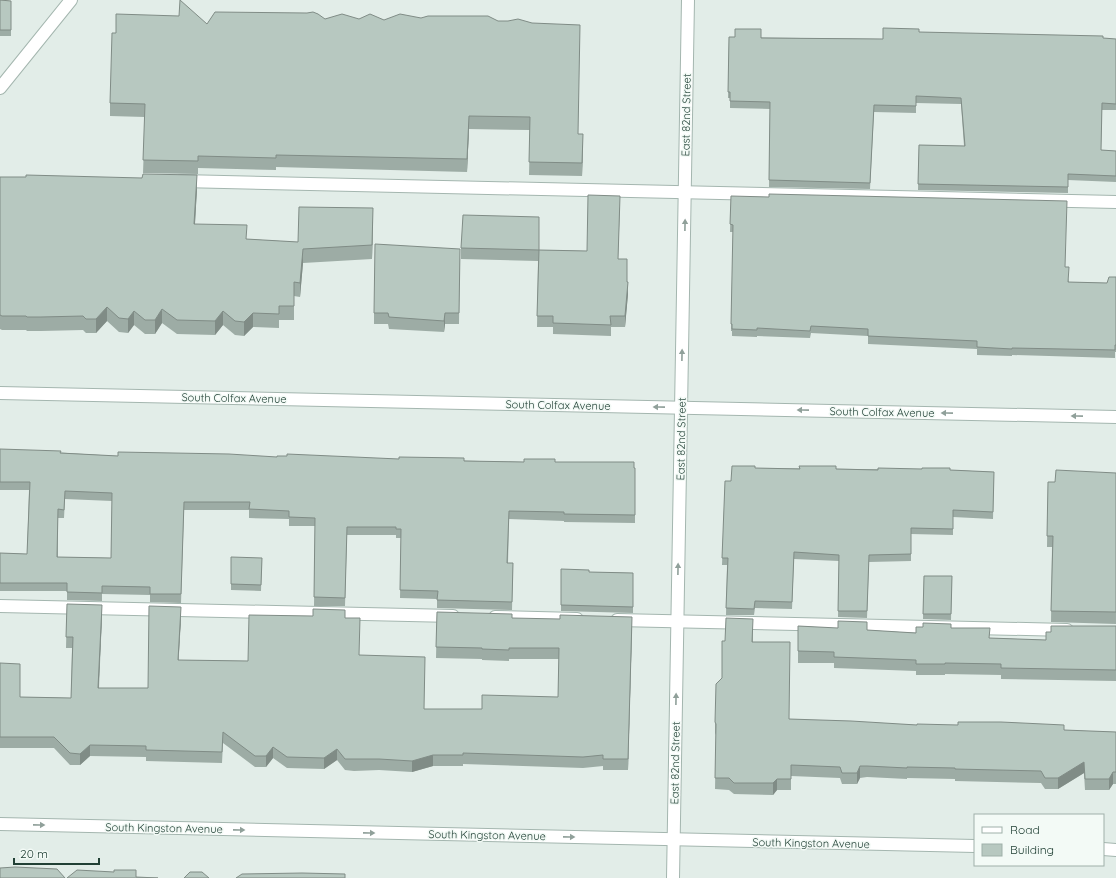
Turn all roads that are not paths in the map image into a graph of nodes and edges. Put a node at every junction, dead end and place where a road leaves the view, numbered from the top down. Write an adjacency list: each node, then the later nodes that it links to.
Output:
1 (71, 0): 3 (street)
2 (688, 0): 5 (street, East 82nd Street)
3 (0, 88)
4 (168, 181): 5 (street)
5 (685, 192): 6 (street); 8 (street, East 82nd Street, one-way to 5)
6 (1116, 202)
7 (0, 393): 8 (street, South Colfax Avenue, one-way to 7)
8 (681, 407): 9 (street, South Colfax Avenue, one-way to 8); 15 (street, East 82nd Street, one-way to 8)
9 (1116, 417)
10 (0, 606): 11 (street)
11 (463, 616)
12 (487, 617): 13 (street)
13 (591, 619)
14 (607, 619): 15 (street)
15 (677, 621): 16 (street); 18 (street, East 82nd Street, one-way to 15)
16 (1076, 630)
17 (0, 824): 18 (street, South Kingston Avenue, one-way to 18)
18 (674, 840): 19 (street, South Kingston Avenue); 22 (street, East 82nd Street)
19 (974, 846)
20 (1104, 849): 21 (street)
21 (1116, 850)
22 (673, 878)

